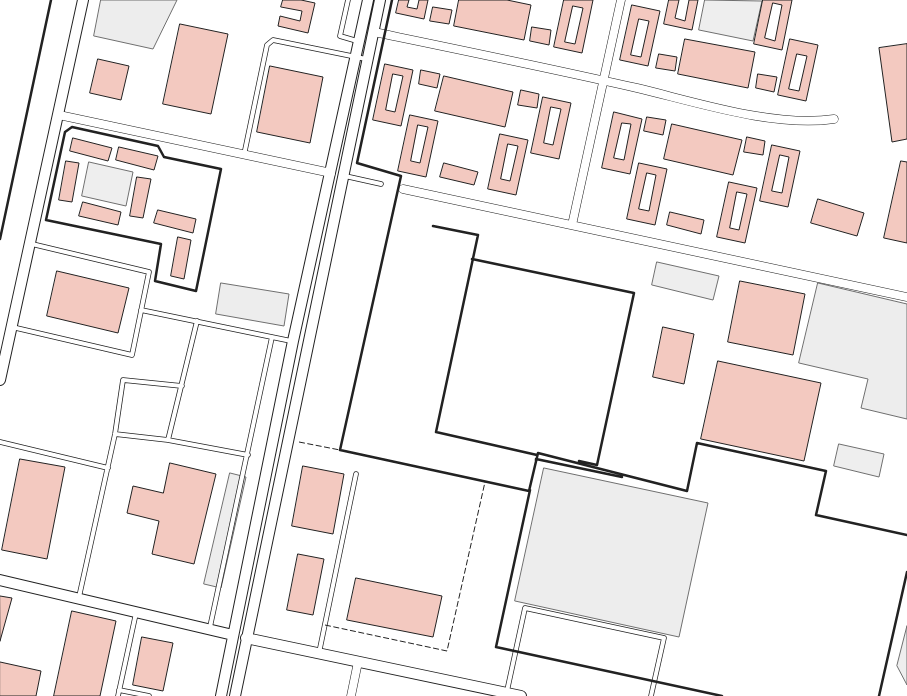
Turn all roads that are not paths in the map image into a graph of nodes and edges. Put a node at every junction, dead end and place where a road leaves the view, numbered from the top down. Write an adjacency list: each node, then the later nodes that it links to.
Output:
1 (83, 0): 11 (street)
2 (348, 0): 7 (lane)
3 (368, 0): 7 (street)
4 (380, 0): 6 (street)
5 (621, 0): 10 (street)
6 (374, 32): 9 (street); 10 (street)
7 (360, 42): 8 (street)
8 (356, 57): 9 (lane); 13 (lane); 14 (street)
9 (368, 59): 15 (street)
10 (603, 80): 12 (street); 18 (street)
11 (59, 115): 13 (street); 19 (street)
12 (834, 119)
13 (244, 155): 14 (street)
14 (331, 173): 22 (street)
15 (343, 176): 16 (lane); 24 (street)
16 (381, 184)
17 (403, 188): 18 (street)
18 (572, 225): 20 (street)
19 (30, 243): 21 (lane); 25 (street)
20 (907, 297)
21 (141, 310): 23 (lane); 25 (lane)
22 (298, 320): 24 (street); 27 (street)
23 (197, 321): 26 (lane); 30 (lane)
24 (313, 324): 28 (street)
25 (12, 327): 29 (street)
26 (272, 337): 27 (lane); 34 (lane)
27 (293, 341): 28 (street); 41 (street)
28 (308, 345): 42 (street)
29 (0, 380)
30 (182, 386): 31 (lane); 32 (lane)
31 (115, 434): 32 (lane); 35 (lane)
32 (168, 440): 34 (lane)
33 (0, 442): 35 (lane)
34 (248, 455): 40 (lane)
35 (108, 468): 38 (lane)
36 (356, 474): 43 (lane)
37 (0, 580): 38 (street)
38 (78, 600): 39 (street)
39 (136, 613): 40 (street); 45 (lane)
40 (210, 630): 41 (street)
41 (233, 635): 49 (street)
42 (246, 638): 43 (street); 50 (street)
43 (319, 653): 44 (street)
44 (358, 662): 46 (street); 51 (street)
45 (119, 690): 47 (lane); 48 (lane)
46 (506, 694): 52 (street); 53 (lane)
47 (118, 696)
48 (148, 696)
49 (221, 696)
50 (235, 696)
51 (351, 696)
52 (521, 696)
53 (651, 696)

